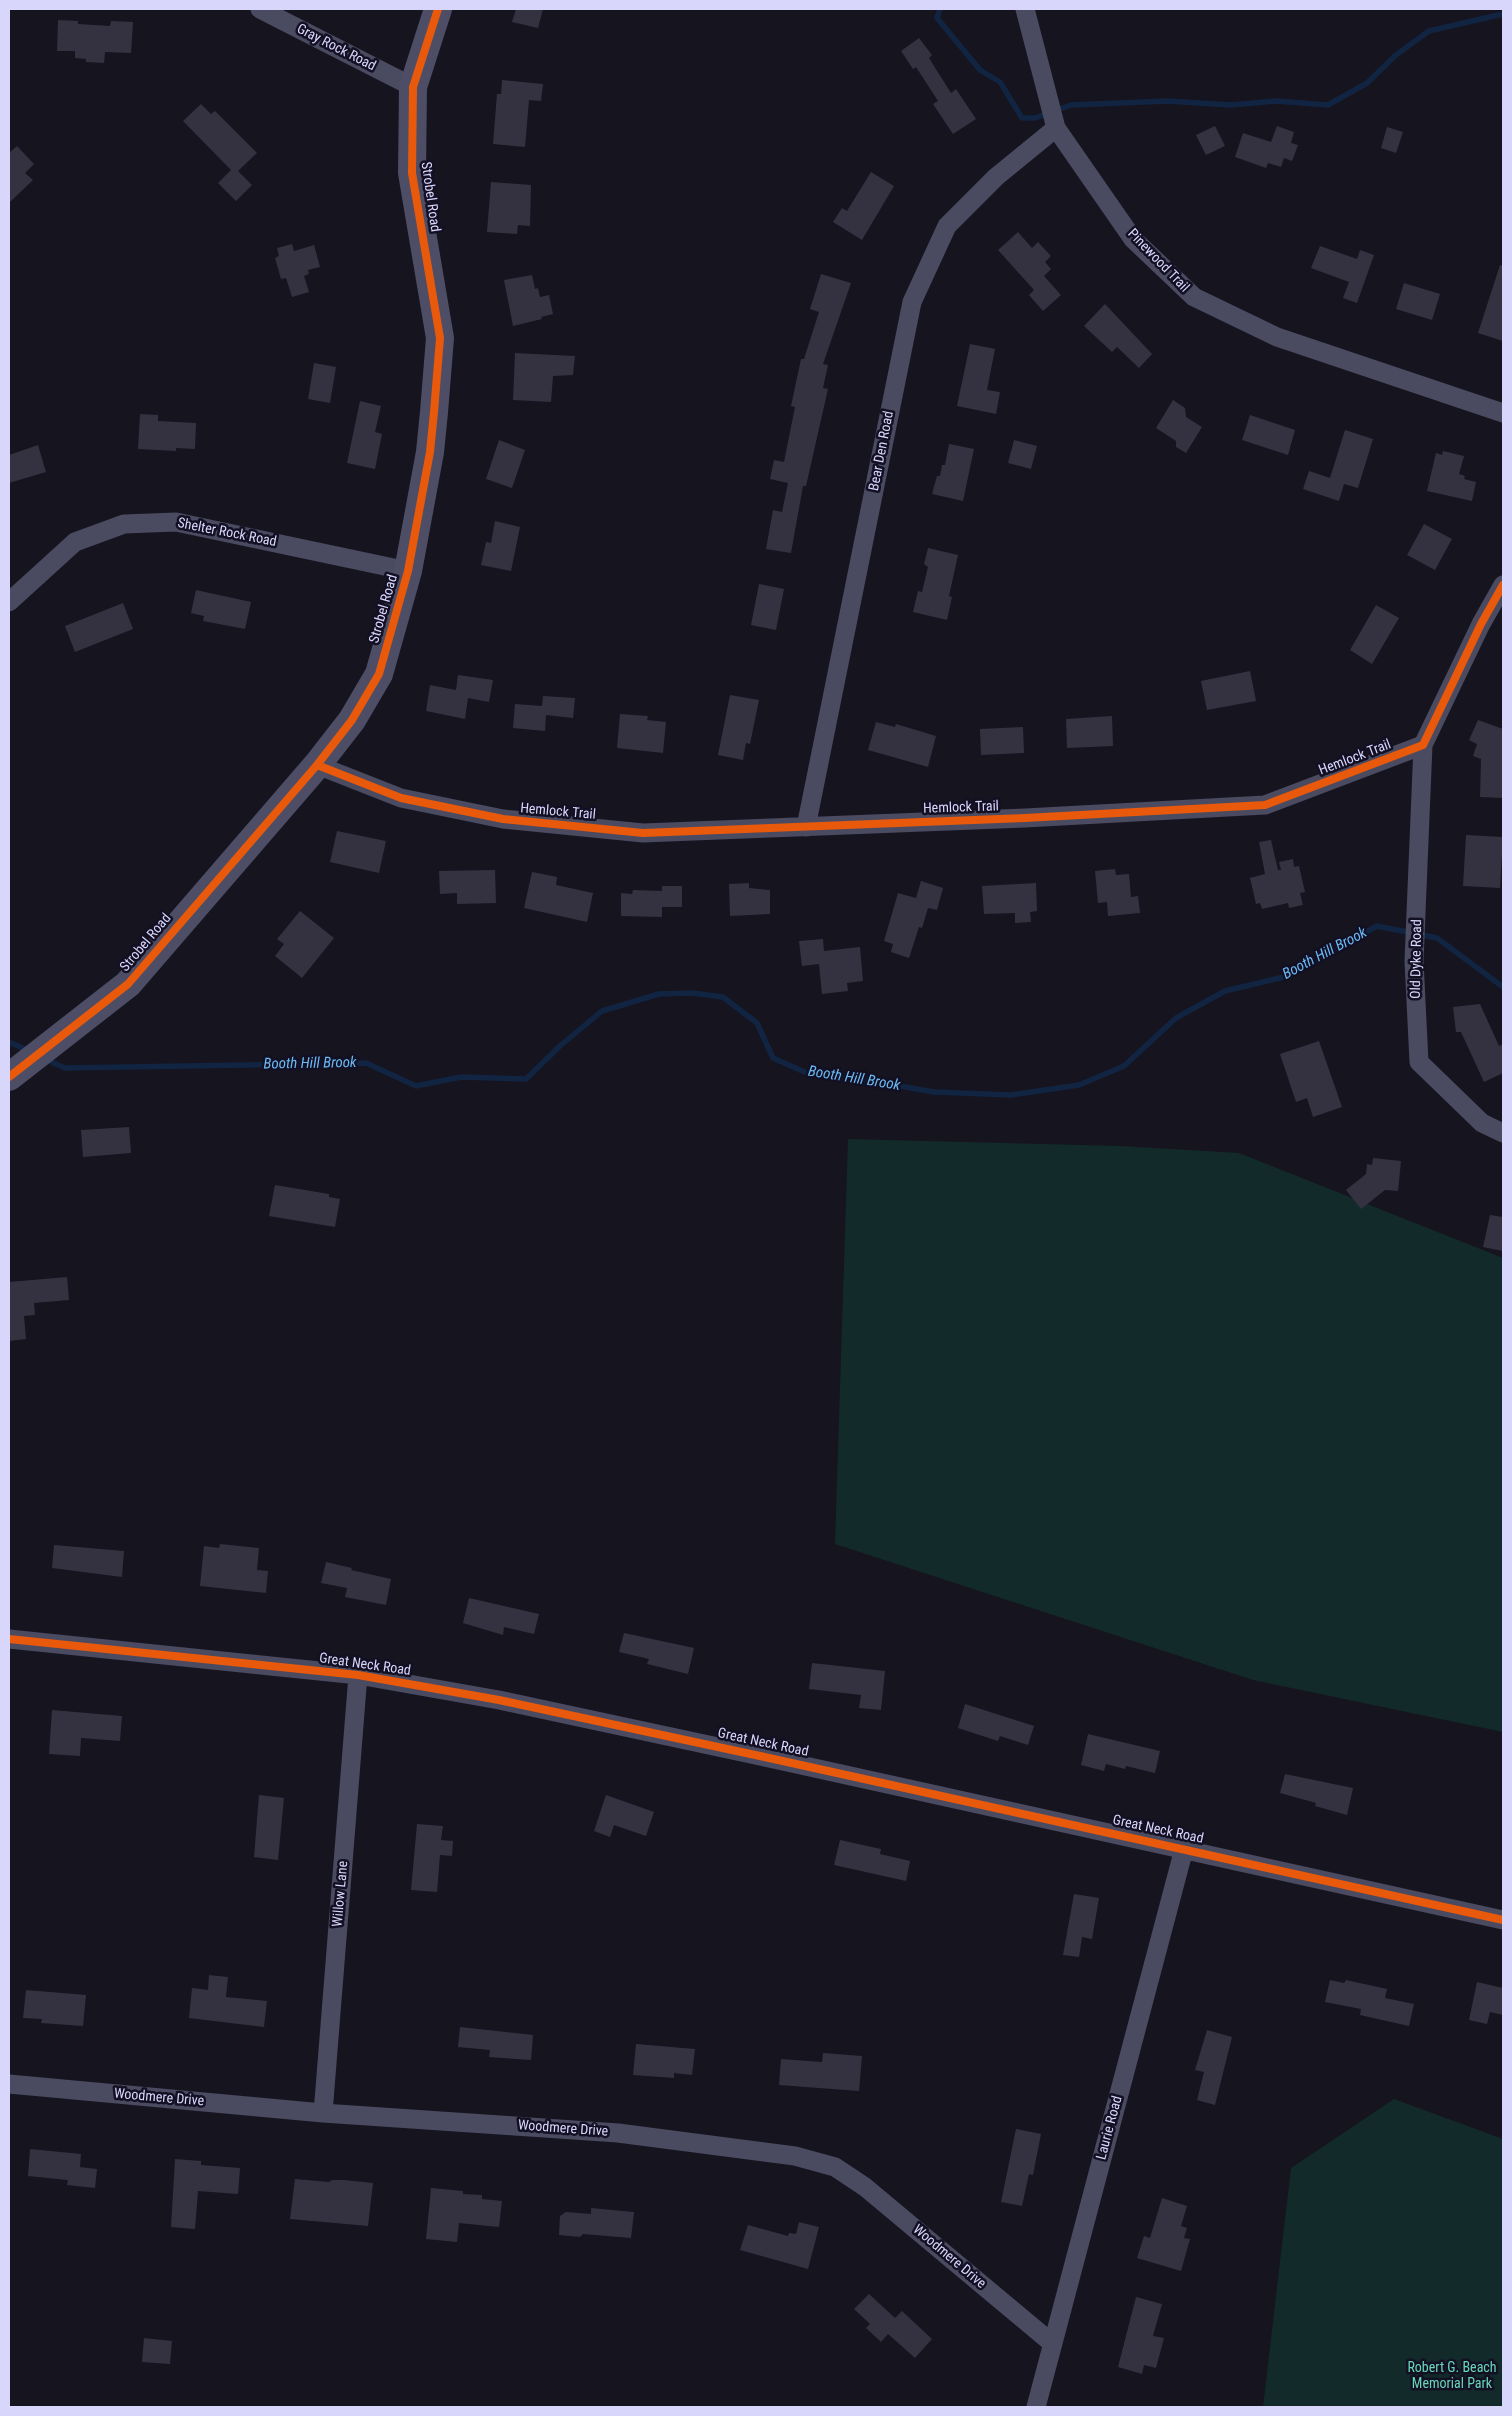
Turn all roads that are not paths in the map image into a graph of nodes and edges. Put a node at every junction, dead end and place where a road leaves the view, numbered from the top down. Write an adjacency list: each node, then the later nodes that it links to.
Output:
1 (260, 9): 4 (street, Gray Rock Road)
2 (438, 9): 4 (street, Strobel Road)
3 (1025, 9): 5 (street, Pinewood Trail)
4 (413, 87): 7 (street, Strobel Road)
5 (1055, 124): 6 (street, Pinewood Trail); 12 (street, Bear Den Road)
6 (1503, 413)
7 (408, 571): 9 (street, Shelter Rock Road); 11 (street, Strobel Road)
8 (1503, 585): 10 (street)
9 (9, 602)
10 (1423, 745): 12 (street, Hemlock Trail); 14 (street, Old Dyke Road)
11 (317, 764): 12 (street, Hemlock Trail); 13 (street, Strobel Road)
12 (806, 827)
13 (12, 1075)
14 (1503, 1133)
15 (9, 1639): 16 (street, Great Neck Road)
16 (358, 1675): 17 (street, Great Neck Road); 20 (street, Willow Lane)
17 (1184, 1849): 18 (street, Great Neck Road); 21 (street, Laurie Road)
18 (1503, 1920)
19 (9, 2084): 20 (street, Woodmere Drive)
20 (323, 2113): 21 (street, Woodmere Drive)
21 (1053, 2344): 22 (street, Laurie Road)
22 (1036, 2407)

